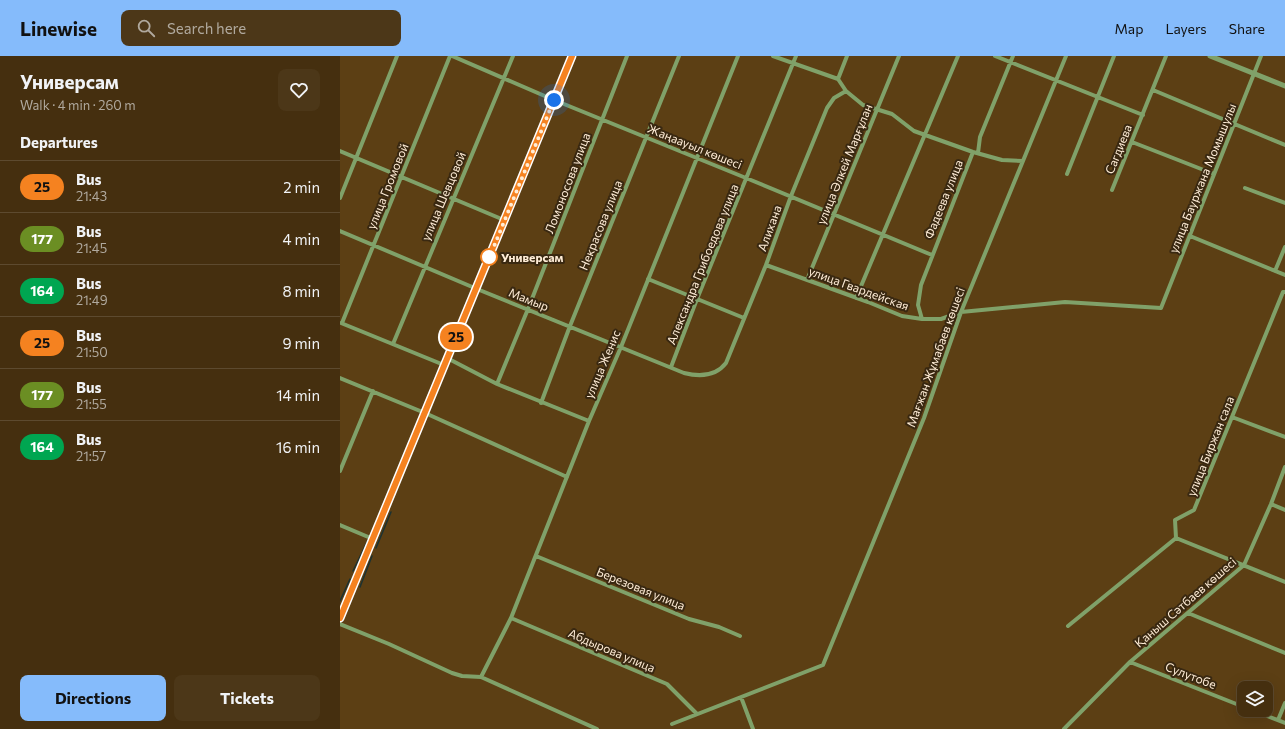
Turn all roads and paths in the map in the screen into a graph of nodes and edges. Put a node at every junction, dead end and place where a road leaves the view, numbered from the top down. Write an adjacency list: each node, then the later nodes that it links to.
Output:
1 (397, 56): 41 (street)
2 (451, 56): 24 (street, Жаңаауыл көшесі); 46 (street, улица Громовой)
3 (513, 56): 24 (street, улица Шевцовой)
4 (572, 56): 30 (main road)
5 (627, 56): 33 (street, Ломоносова улица)
6 (679, 56): 36 (street, Некрасова улица)
7 (738, 56): 42 (street, улица Женис)
8 (773, 56): 21 (street)
9 (796, 56): 21 (street, Александра Грибоедова улица)
10 (847, 56): 23 (street)
11 (899, 56): 31 (street, улица Әлкей Марғұлан)
12 (958, 56): 35 (street)
13 (995, 56): 20 (street)
14 (1012, 56): 20 (street, Фадеева улица)
15 (1066, 56): 25 (street, Мағжан Жұмабаев көшесі)
16 (1114, 56): 29 (street)
17 (1166, 56): 27 (street, Сагдиева)
18 (1210, 56): 22 (street)
19 (1261, 56): 22 (street, улица Бауржана Момышулы)
20 (1010, 61): 25 (street); 40 (street, Фадеева улица)
21 (793, 64): 23 (street); 47 (street, Александра Грибоедова улица)
22 (1254, 74): 26 (street); 34 (street, улица Бауржана Момышулы)
23 (838, 78): 28 (street)
24 (504, 79): 30 (street, Жаңаауыл көшесі); 52 (street, улица Шевцовой)
25 (1056, 79): 29 (street); 43 (street, Мағжан Жұмабаев көшесі)
26 (1285, 86)
27 (1153, 90): 32 (street, Сагдиева); 34 (street)
28 (846, 91): 31 (street); 50 (street, Алихана)
29 (1098, 96): 32 (street); 44 (street)
30 (554, 100): 33 (street, Жаңаауыл көшесі); 55 (main road)
31 (876, 109): 35 (street); 54 (street, улица Әлкей Марғұлан)
32 (1143, 114): 37 (street, Сагдиева)
33 (602, 120): 36 (street, Жаңаауыл көшесі); 73 (street, Ломоносова улица)
34 (1234, 124): 38 (street); 45 (street, улица Бауржана Момышулы)
35 (925, 136): 40 (street); 57 (street)
36 (646, 137): 42 (street, Жаңаауыл көшесі); 78 (street, Некрасова улица)
37 (1132, 142): 45 (street); 49 (street, Сагдиева)
38 (1285, 145)
39 (340, 151): 41 (street)
40 (976, 152): 43 (street); 61 (street, Фадеева улица)
41 (356, 158): 46 (street); 51 (street)
42 (697, 158): 47 (street, Жаңаауыл көшесі); 66 (street, улица Женис)
43 (1023, 161): 74 (street, Мағжан Жұмабаев көшесі)
44 (1067, 174)
45 (1214, 174): 58 (street, улица Бауржана Момышулы)
46 (402, 178): 52 (street); 59 (street, улица Громовой)
47 (746, 178): 50 (street, Жаңаауыл көшесі); 71 (street, Александра Грибоедова улица)
48 (1246, 188): 53 (street)
49 (1112, 190)
50 (791, 196): 54 (street, Жаңаауыл көшесі); 62 (street, Алихана)
51 (340, 198)
52 (453, 198): 55 (street); 63 (street, улица Шевцовой)
53 (1285, 203)
54 (835, 214): 57 (street, Жаңаауыл көшесі); 67 (street, улица Әлкей Марғұлан)
55 (504, 220): 68 (main road)
56 (340, 231): 59 (street, Мамыр)
57 (883, 234): 61 (street, Жаңаауыл көшесі); 70 (street)
58 (1190, 236): 64 (street); 72 (street, улица Бауржана Момышулы)
59 (374, 245): 63 (street, Мамыр); 77 (street, улица Громовой)
60 (1285, 247): 64 (street)
61 (932, 255): 76 (street, Фадеева улица)
62 (766, 265): 67 (street, улица Гвардейская); 75 (street, Алихана)
63 (424, 266): 68 (street, Мамыр); 79 (street, улица Шевцовой)
64 (1276, 271): 65 (street)
65 (1285, 274)
66 (648, 279): 71 (street); 80 (street, улица Женис)
67 (807, 280): 70 (street, улица Гвардейская)
68 (476, 289): 73 (street, Мамыр); 81 (main road)
69 (1285, 292): 90 (street, улица Биржан сала)
70 (856, 298): 76 (street, улица Гвардейская)
71 (697, 299): 75 (street); 83 (street, Александра Грибоедова улица)
72 (1161, 308): 74 (street, улица Гвардейская)
73 (528, 309): 78 (street, Мамыр); 86 (street, Ломоносова улица)
74 (961, 312): 76 (street, улица Гвардейская); 113 (street, Мағжан Жұмабаев көшесі)
75 (744, 318): 84 (street, Алихана)
76 (922, 319)
77 (341, 323): 79 (street)
78 (570, 326): 80 (street, Мамыр); 88 (street, Некрасова улица)
79 (393, 344): 82 (street)
80 (621, 347): 83 (street, Мамыр); 91 (street, улица Женис)
81 (448, 358): 82 (main road); 86 (street)
82 (444, 366): 89 (main road)
83 (671, 367): 84 (street, Мамыр)
84 (714, 373)
85 (340, 378): 87 (street)
86 (497, 384): 88 (street)
87 (373, 391): 89 (street); 94 (street)
88 (541, 402): 91 (street)
89 (425, 413): 95 (street); 100 (main road)
90 (1232, 417): 92 (street); 99 (street, улица Биржан сала)
91 (588, 422): 95 (street, улица Женис)
92 (1285, 437)
93 (1285, 467): 96 (street, Қаныш Сәтбаев көшесі)
94 (340, 471)
95 (567, 478): 101 (street, улица Женис)
96 (1271, 504): 97 (street); 102 (street, Қаныш Сәтбаев көшесі)
97 (1285, 510)
98 (340, 525): 100 (street)
99 (1176, 538): 102 (street); 108 (street)
100 (373, 539): 105 (main road)
101 (536, 556): 106 (street, улица Женис); 109 (street, Березовая улица)
102 (1244, 565): 103 (street); 104 (street, Қаныш Сәтбаев көшесі)
103 (1285, 582)
104 (1188, 613): 110 (street); 111 (street, Қаныш Сәтбаев көшесі)
105 (340, 618)
106 (511, 618): 112 (street, улица Женис); 116 (street, Абдырова улица)
107 (340, 624): 112 (street)
108 (1068, 626)
109 (740, 636)
110 (1285, 653)
111 (1130, 662): 115 (street, Сулутобе); 123 (street, Қаныш Сәтбаев көшесі)
112 (481, 677): 121 (street)
113 (741, 697): 116 (street); 122 (street)
114 (1285, 703): 118 (street)
115 (1237, 704)
116 (697, 714): 120 (street)
117 (1270, 717): 118 (street)
118 (1278, 720): 119 (street)
119 (1285, 723)
120 (672, 724)
121 (597, 729)
122 (753, 729)
123 (1064, 729)

